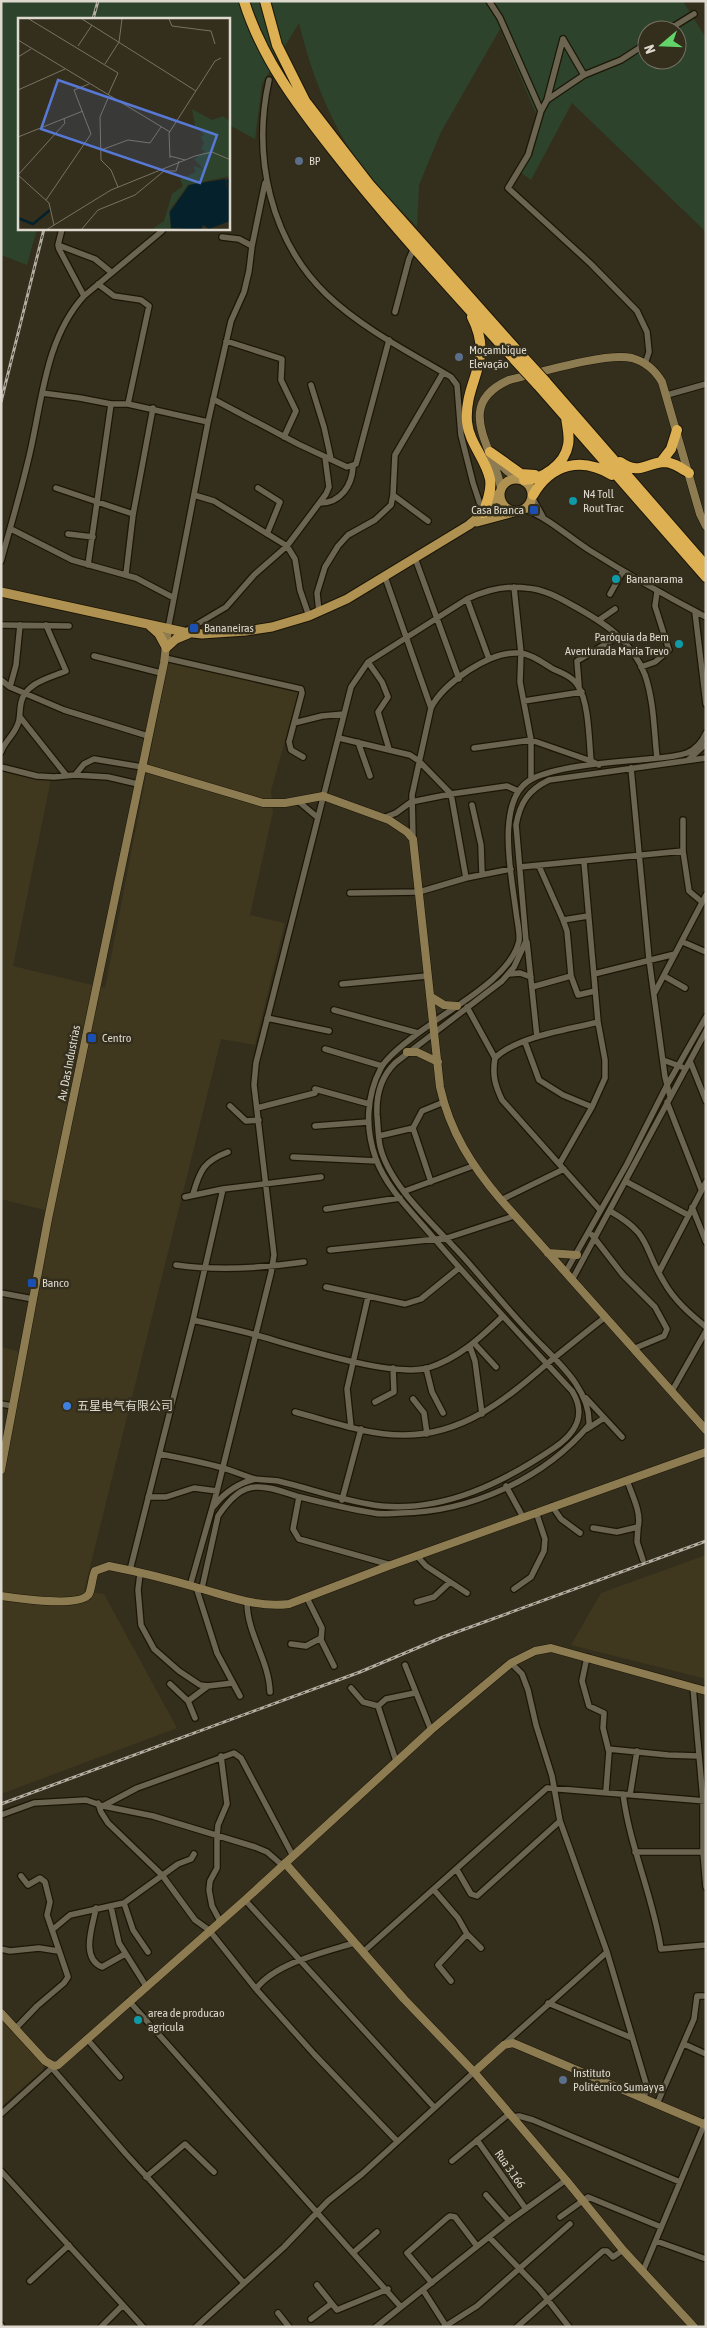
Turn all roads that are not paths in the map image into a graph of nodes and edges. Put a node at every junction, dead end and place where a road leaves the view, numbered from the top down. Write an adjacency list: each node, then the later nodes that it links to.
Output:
1 (244, 1): 17 (highway)
2 (265, 1): 25 (highway)
3 (489, 1): 10 (street)
4 (694, 14): 5 (street)
5 (684, 20)
6 (637, 50): 7 (street)
7 (584, 75): 9 (street); 9 (street)
8 (269, 80): 11 (street)
9 (546, 100): 10 (street)
10 (541, 111): 26 (street)
11 (265, 181): 16 (street); 23 (street)
12 (62, 230): 15 (street)
13 (162, 230): 18 (street)
14 (222, 237): 16 (street)
15 (58, 245): 18 (street); 20 (street)
16 (252, 246): 24 (street)
17 (414, 248): 21 (highway); 22 (street)
18 (111, 272): 19 (street)
19 (98, 284): 20 (street); 35 (street)
20 (84, 296): 31 (street)
21 (467, 307): 25 (highway); 60 (highway)
22 (395, 312)
23 (389, 340): 27 (street); 45 (street)
24 (226, 341): 33 (street); 40 (street)
25 (519, 358): 28 (highway, bridge)
26 (645, 364): 32 (street); 41 (street)
27 (443, 372): 54 (street); 60 (street)
28 (541, 383): 37 (highway); 42 (highway)
29 (706, 384): 32 (street)
30 (311, 385): 43 (street)
31 (42, 393): 34 (street); 64 (street)
32 (667, 396): 39 (street)
33 (213, 400): 38 (street); 40 (street)
34 (111, 404): 35 (street); 56 (street)
35 (128, 404): 36 (street)
36 (153, 408): 38 (street); 59 (street)
37 (566, 418): 46 (highway); 49 (highway)
38 (208, 422): 53 (street)
39 (677, 430): 44 (highway); 47 (street)
40 (284, 437): 43 (street)
41 (490, 452): 46 (highway); 48 (street); 52 (street)
42 (608, 452): 44 (highway); 72 (highway)
43 (328, 458): 45 (street); 57 (street)
44 (661, 462): 47 (highway)
45 (353, 466): 57 (street)
46 (550, 471): 48 (highway)
47 (689, 473): 63 (street)
48 (522, 479): 52 (main road); 55 (main road)
49 (619, 479): 55 (highway); 76 (highway)
50 (56, 488): 56 (street)
51 (258, 488): 66 (street)
52 (501, 490): 58 (main road); 60 (main road)
53 (194, 495): 66 (street); 81 (street)
54 (393, 496): 62 (street); 84 (street)
55 (532, 496): 58 (main road); 61 (street)
56 (97, 502): 59 (street); 67 (street)
57 (320, 503): 68 (street)
58 (521, 510): 60 (main road); 61 (street)
59 (133, 514): 74 (street)
60 (488, 515): 69 (main road)
61 (543, 518): 73 (street)
62 (428, 522)
63 (706, 526)
64 (11, 529): 70 (street); 71 (street)
65 (68, 534): 67 (street)
66 (268, 534): 68 (street)
67 (93, 537): 71 (street)
68 (287, 546): 86 (street); 96 (street)
69 (415, 558): 75 (main road); 88 (street)
70 (1, 561)
71 (88, 565): 74 (street)
72 (706, 566)
73 (623, 571): 79 (street); 80 (street)
74 (126, 574): 81 (street)
75 (385, 577): 84 (main road); 98 (street)
76 (706, 577)
77 (514, 587): 82 (street); 89 (street); 99 (street)
78 (1, 592): 92 (main road)
79 (657, 592): 85 (street); 104 (street)
80 (610, 594)
81 (174, 598): 95 (street)
82 (467, 599): 88 (street); 102 (street)
83 (615, 609): 89 (street)
84 (319, 612): 86 (main road)
85 (695, 612): 87 (street); 113 (street)
86 (309, 616): 96 (main road)
87 (706, 617)
88 (436, 619): 98 (street); 106 (street)
89 (599, 620): 97 (street)
90 (20, 625): 91 (street); 93 (street); 109 (street)
91 (46, 625): 94 (street); 110 (street)
92 (149, 625): 95 (main road); 100 (main road)
93 (1, 626)
94 (69, 626)
95 (168, 629): 96 (main road); 100 (street, Av. Das Industrias)
96 (187, 632): 100 (main road)
97 (619, 636): 104 (street); 108 (street)
98 (405, 638): 103 (street); 114 (street)
99 (521, 653): 102 (street); 108 (street); 112 (street)
100 (165, 654): 105 (street, Av. Das Industrias); 117 (street)
101 (94, 656): 105 (street)
102 (489, 659): 106 (street)
103 (368, 662): 115 (street); 125 (street)
104 (641, 667): 130 (street)
105 (161, 673): 119 (street, Av. Das Industrias)
106 (459, 679): 114 (street)
107 (1, 680): 109 (street)
108 (579, 686): 111 (street)
109 (10, 687): 110 (street)
110 (25, 692): 116 (street); 119 (street)
111 (582, 692): 112 (street); 133 (street)
112 (524, 701): 121 (street)
113 (706, 704)
114 (431, 708): 126 (street)
115 (344, 714): 117 (street); 120 (street)
116 (20, 716): 127 (street); 139 (street)
117 (294, 723): 129 (street)
118 (706, 733): 130 (street)
119 (148, 736): 136 (street, Av. Das Industrias)
120 (338, 738): 122 (street); 146 (street)
121 (531, 740): 124 (street); 133 (street); 142 (street)
122 (358, 742): 125 (street); 141 (street)
123 (706, 744): 134 (street)
124 (474, 748)
125 (389, 750): 128 (street)
126 (422, 750): 128 (street); 132 (street)
127 (1, 752)
128 (410, 755): 132 (street)
129 (303, 757)
130 (657, 758): 135 (street)
131 (706, 758): 134 (street)
132 (419, 761): 145 (street); 148 (street)
133 (591, 761): 135 (street)
134 (684, 762): 138 (street)
135 (599, 765): 142 (street)
136 (142, 767): 140 (street); 143 (street, Av. Das Industrias); 147 (street)
137 (1, 768): 139 (street)
138 (631, 768): 155 (street); 158 (street)
139 (66, 775): 140 (street)
140 (74, 775): 143 (street)
141 (370, 776)
142 (532, 779): 144 (street)
143 (138, 784): 268 (street, Av. Das Industrias)
144 (518, 790): 145 (street); 159 (street)
145 (451, 794): 148 (street); 161 (street)
146 (323, 796): 147 (street); 150 (street); 151 (street)
147 (298, 801): 150 (street)
148 (411, 802): 151 (street); 153 (street)
149 (472, 805): 160 (street)
150 (317, 818): 188 (street)
151 (383, 818): 153 (street)
152 (683, 820): 154 (street)
153 (413, 839): 162 (street)
154 (683, 851): 155 (street); 164 (street)
155 (640, 856): 156 (street); 171 (street)
156 (584, 862): 157 (street); 165 (street)
157 (539, 866): 158 (street); 166 (street)
158 (520, 867): 167 (street)
159 (511, 869): 160 (street); 184 (street)
160 (482, 874): 161 (street)
161 (466, 878): 162 (street)
162 (419, 892): 163 (street); 174 (street)
163 (350, 894)
164 (704, 899): 168 (street)
165 (588, 916): 166 (street); 173 (street)
166 (563, 920): 175 (street)
167 (526, 941): 172 (street); 177 (street)
168 (683, 942): 169 (street); 170 (street)
169 (706, 952)
170 (675, 954): 171 (street); 176 (street)
171 (649, 960): 173 (street); 182 (street)
172 (509, 974): 177 (street); 185 (street)
173 (594, 974): 181 (street)
174 (427, 976): 178 (street); 183 (street)
175 (572, 976): 179 (street); 181 (street)
176 (664, 976): 180 (street); 182 (street)
177 (531, 978): 179 (street)
178 (342, 984)
179 (532, 987): 195 (street)
180 (685, 988)
181 (595, 991): 190 (street)
182 (655, 992): 203 (street)
183 (431, 997): 184 (street); 189 (street)
184 (457, 1006): 189 (street)
185 (467, 1007): 192 (street); 202 (street)
186 (334, 1010): 194 (street)
187 (706, 1016): 196 (street)
188 (267, 1018): 191 (street); 217 (street)
189 (434, 1021): 192 (street); 194 (street)
190 (598, 1022): 195 (street); 216 (street)
191 (329, 1030)
192 (435, 1031): 201 (street); 204 (street)
193 (706, 1031): 198 (street)
194 (418, 1033): 206 (street)
195 (538, 1037): 197 (street)
196 (692, 1041): 198 (street); 207 (street)
197 (525, 1042): 202 (street); 216 (street)
198 (699, 1044): 200 (street); 205 (street)
199 (325, 1049): 206 (street)
200 (706, 1049)
201 (407, 1052): 204 (street); 222 (street)
202 (495, 1058): 226 (street)
203 (663, 1060): 207 (street); 209 (street)
204 (438, 1062): 212 (street)
205 (690, 1062): 208 (street); 211 (street)
206 (382, 1066): 214 (street)
207 (678, 1066): 208 (street); 209 (street)
208 (685, 1069): 210 (street)
209 (666, 1087): 210 (street); 243 (street)
210 (670, 1096): 213 (street)
211 (706, 1101)
212 (444, 1102): 221 (street); 227 (street)
213 (667, 1102): 231 (street); 235 (street)
214 (369, 1104): 217 (street); 219 (street)
215 (230, 1106): 218 (street)
216 (592, 1107): 226 (street)
217 (257, 1108): 218 (street)
218 (259, 1120): 233 (street)
219 (368, 1122): 220 (street); 225 (street)
220 (315, 1126)
221 (413, 1128): 222 (street); 230 (street)
222 (379, 1136): 236 (street)
223 (228, 1152): 237 (street)
224 (293, 1157): 225 (street)
225 (377, 1161): 239 (street)
226 (560, 1163): 228 (street)
227 (473, 1166): 230 (street); 240 (street)
228 (564, 1169): 240 (street); 243 (street)
229 (321, 1177): 233 (street)
230 (431, 1182): 236 (street)
231 (627, 1182): 244 (street); 245 (street)
232 (706, 1182): 235 (street)
233 (266, 1184): 234 (street); 257 (street)
234 (223, 1189): 237 (street); 259 (street)
235 (701, 1189): 241 (street)
236 (405, 1191): 250 (street)
237 (193, 1194): 238 (street)
238 (185, 1197)
239 (400, 1198): 242 (street); 249 (street)
240 (500, 1200): 246 (street)
241 (692, 1207): 245 (street); 251 (street)
242 (326, 1209)
243 (600, 1210): 247 (street)
244 (610, 1211): 248 (street); 260 (street)
245 (688, 1215): 260 (street)
246 (514, 1216): 250 (street); 253 (street)
247 (588, 1232): 248 (street); 254 (street)
248 (595, 1236): 262 (street); 276 (street)
249 (434, 1238): 250 (street); 252 (street); 258 (street)
250 (447, 1238): 263 (street)
251 (706, 1242)
252 (330, 1250)
253 (548, 1253): 254 (street); 261 (street)
254 (577, 1254): 261 (street)
255 (304, 1262): 257 (street)
256 (176, 1266): 259 (street)
257 (273, 1266): 259 (street); 274 (street)
258 (460, 1268): 265 (street); 267 (street)
259 (204, 1269): 271 (street)
260 (659, 1272): 272 (street)
261 (565, 1273): 262 (street)
262 (572, 1280): 270 (street)
263 (488, 1285): 265 (street); 277 (street)
264 (326, 1287): 267 (street)
265 (481, 1292): 269 (street)
266 (1, 1293): 268 (street)
267 (368, 1297): 278 (street)
268 (33, 1299): 288 (street, Av. Das Industrias)
269 (503, 1316): 275 (street); 279 (street)
270 (604, 1318): 276 (street); 277 (street)
271 (193, 1320): 274 (street); 301 (street)
272 (706, 1327)
273 (705, 1334): 283 (street)
274 (255, 1335): 278 (street); 303 (street)
275 (472, 1345): 280 (street); 282 (street); 291 (street)
276 (633, 1349): 283 (street)
277 (554, 1358): 279 (street); 284 (street)
278 (353, 1361): 281 (street); 293 (street)
279 (547, 1364): 291 (street); 299 (street)
280 (496, 1367)
281 (393, 1368): 282 (street); 286 (street)
282 (426, 1368): 290 (street)
283 (672, 1391): 295 (street)
284 (585, 1397): 292 (street); 297 (street)
285 (413, 1399): 296 (street)
286 (375, 1402)
287 (1, 1404): 288 (street)
288 (13, 1406): 302 (street, Av. Das Industrias)
289 (295, 1412): 293 (street)
290 (443, 1413)
291 (482, 1414): 296 (street)
292 (604, 1418): 297 (street); 298 (street)
293 (351, 1427): 294 (street)
294 (361, 1429): 296 (street); 314 (street)
295 (706, 1430)
296 (427, 1434)
297 (582, 1434): 299 (street)
298 (622, 1437)
299 (559, 1448): 306 (street); 309 (street)
300 (706, 1452): 307 (street)
301 (160, 1454): 303 (street); 312 (street)
302 (3, 1455): 304 (street, Av. Das Industrias)
303 (222, 1468): 305 (street); 311 (street)
304 (1, 1470)
305 (256, 1479): 308 (street); 317 (street)
306 (502, 1480): 309 (street); 314 (street)
307 (626, 1480): 316 (street); 320 (street)
308 (277, 1481): 310 (street); 314 (street)
309 (507, 1487): 315 (street); 319 (street)
310 (275, 1488): 313 (street); 324 (street)
311 (217, 1491): 312 (street); 317 (street)
312 (148, 1497): 328 (street)
313 (299, 1497): 315 (street); 327 (street)
314 (343, 1498): 315 (street)
315 (341, 1506)
316 (552, 1506): 318 (street); 322 (street)
317 (212, 1507): 323 (street)
318 (536, 1512): 319 (street); 332 (street)
319 (523, 1517): 325 (street)
320 (638, 1527): 321 (street); 326 (street)
321 (593, 1528)
322 (580, 1533)
323 (201, 1547): 324 (street); 331 (street)
324 (210, 1548): 331 (street)
325 (417, 1556): 327 (street); 330 (street)
326 (643, 1560)
327 (391, 1565): 335 (street)
328 (130, 1570): 329 (street); 334 (street)
329 (140, 1574): 331 (street); 346 (street)
330 (450, 1582): 333 (street); 337 (street)
331 (196, 1587): 336 (street); 344 (street)
332 (514, 1590)
333 (467, 1593)
334 (1, 1596)
335 (307, 1598): 336 (street); 338 (street)
336 (247, 1602): 350 (street)
337 (417, 1602)
338 (321, 1638): 339 (street); 343 (street)
339 (291, 1644)
340 (587, 1657): 341 (street); 347 (street); 357 (street)
341 (511, 1663): 356 (street); 362 (street)
342 (405, 1665): 351 (street)
343 (334, 1666)
344 (233, 1683): 346 (street); 352 (street)
345 (170, 1684): 353 (street)
346 (208, 1686): 353 (street)
347 (693, 1687): 349 (street); 360 (street)
348 (351, 1688): 354 (street)
349 (706, 1690)
350 (270, 1692)
351 (415, 1693): 354 (street); 356 (street)
352 (240, 1696)
353 (188, 1701): 355 (street)
354 (378, 1706): 361 (street)
355 (195, 1718)
356 (431, 1730): 361 (street)
357 (608, 1749): 358 (street); 363 (street)
358 (637, 1751): 360 (street); 364 (street)
359 (222, 1756): 366 (street); 369 (street); 373 (street)
360 (698, 1756): 365 (street)
361 (396, 1761): 373 (street)
362 (553, 1787): 363 (street); 368 (street); 375 (street)
363 (606, 1791): 364 (street)
364 (626, 1795): 365 (street); 370 (street)
365 (704, 1800): 371 (street)
366 (101, 1804): 367 (street); 369 (street); 376 (street)
367 (1, 1815)
368 (560, 1821): 375 (street); 395 (street)
369 (217, 1836): 374 (street); 384 (street)
370 (635, 1852): 371 (street); 389 (street)
371 (704, 1852): 378 (street)
372 (194, 1854): 376 (street)
373 (293, 1856): 374 (street)
374 (284, 1864): 380 (street); 388 (street)
375 (457, 1870): 379 (street)
376 (162, 1875): 381 (street); 386 (street)
377 (21, 1876): 385 (street)
378 (706, 1887)
379 (434, 1890): 387 (street); 394 (street)
380 (245, 1900): 384 (street); 397 (street)
381 (124, 1903): 382 (street); 393 (street)
382 (111, 1907): 383 (street); 396 (street)
383 (96, 1908): 385 (street); 396 (street)
384 (220, 1921): 386 (street)
385 (52, 1930): 392 (street)
386 (209, 1930): 399 (street); 400 (street)
387 (467, 1934): 390 (street); 398 (street)
388 (354, 1943): 394 (street); 397 (street)
389 (706, 1946)
390 (481, 1948)
391 (1, 1950): 392 (street)
392 (58, 1952): 405 (street)
393 (148, 1952)
394 (363, 1952): 412 (street)
395 (607, 1952): 403 (street); 406 (street)
396 (125, 1954): 399 (street)
397 (300, 1961): 400 (street); 416 (street)
398 (451, 1981)
399 (146, 1986): 402 (street)
400 (256, 1989): 421 (street)
401 (706, 1996): 409 (street)
402 (128, 2001): 407 (street); 431 (street)
403 (548, 2003): 406 (street); 408 (street)
404 (1, 2013): 405 (street)
405 (15, 2029): 411 (street)
406 (632, 2038): 414 (street)
407 (87, 2039): 411 (street); 413 (street)
408 (504, 2044): 412 (street); 414 (street)
409 (684, 2044): 410 (street); 415 (street)
410 (706, 2054)
411 (53, 2067): 417 (street); 425 (street)
412 (474, 2072): 416 (street); 418 (street)
413 (120, 2077)
414 (644, 2098): 415 (street)
415 (658, 2104): 419 (street)
416 (434, 2108): 421 (street)
417 (1, 2114)
418 (511, 2115): 420 (street); 426 (street); 427 (street)
419 (705, 2123): 427 (street)
420 (477, 2140): 422 (street); 430 (street, Rua 3.166)
421 (397, 2141): 431 (street)
422 (452, 2161)
423 (1, 2171): 439 (street)
424 (214, 2172): 425 (street)
425 (146, 2176): 448 (street)
426 (566, 2180): 429 (street); 430 (street)
427 (680, 2182): 435 (street)
428 (486, 2196): 433 (street)
429 (582, 2200): 432 (street); 435 (street); 441 (street)
430 (526, 2209): 433 (street)
431 (318, 2214): 442 (street); 448 (street)
432 (560, 2217)
433 (509, 2221): 437 (street)
434 (570, 2224): 444 (street)
435 (661, 2227): 438 (street)
436 (377, 2232): 442 (street)
437 (489, 2237): 440 (street); 444 (street)
438 (656, 2241): 443 (street); 445 (street)
439 (69, 2245): 446 (street); 454 (street)
440 (477, 2246): 447 (street); 447 (street)
441 (623, 2250): 445 (street); 452 (street)
442 (354, 2252): 450 (street)
443 (706, 2259)
444 (520, 2268): 452 (street); 458 (street)
445 (643, 2271): 466 (street)
446 (30, 2282)
447 (432, 2282): 451 (street)
448 (244, 2284): 461 (street)
449 (317, 2286): 453 (street)
450 (388, 2289): 453 (street); 455 (street)
451 (423, 2290): 455 (street); 458 (street)
452 (547, 2299): 464 (street); 465 (street)
453 (331, 2304): 457 (street)
454 (123, 2305): 459 (street); 460 (street)
455 (401, 2307): 463 (street)
456 (278, 2313): 462 (street)
457 (311, 2319)
458 (445, 2326)
459 (101, 2327)
460 (143, 2327)
461 (196, 2327)
462 (289, 2327)
463 (376, 2327)
464 (517, 2327)
465 (569, 2327)
466 (694, 2327)

